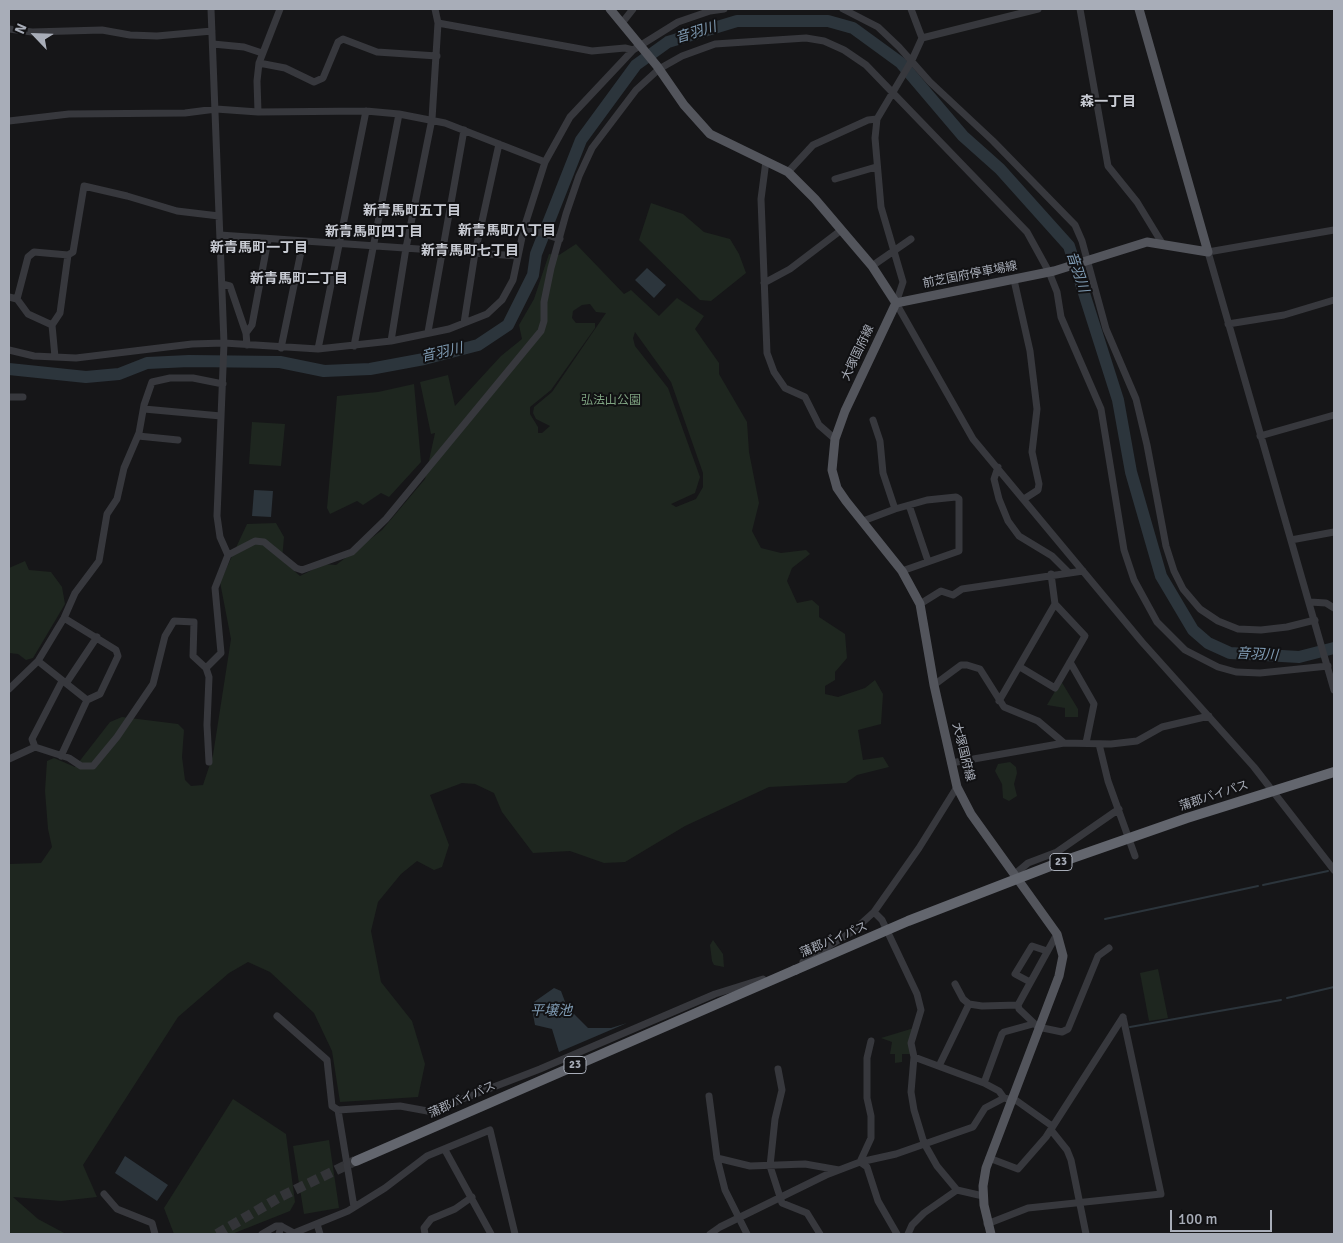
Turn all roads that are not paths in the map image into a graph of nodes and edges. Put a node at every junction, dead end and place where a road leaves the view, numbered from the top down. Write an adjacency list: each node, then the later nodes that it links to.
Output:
1 (211, 9): 15 (street)
2 (280, 9): 19 (street)
3 (435, 9): 12 (street)
4 (610, 9): 13 (main road)
5 (633, 9): 13 (street)
6 (724, 9): 18 (street)
7 (843, 9): 21 (street)
8 (912, 9): 16 (street)
9 (1038, 9): 16 (street)
10 (1080, 9): 49 (street)
11 (1139, 9): 54 (main road)
12 (438, 23): 18 (street); 20 (street)
13 (622, 23): 18 (main road)
14 (9, 29): 15 (street)
15 (212, 31): 17 (street)
16 (922, 38): 21 (street)
17 (213, 44): 19 (street); 25 (street)
18 (637, 48): 23 (main road); 35 (street)
19 (262, 53): 22 (street)
20 (437, 56): 22 (street); 29 (street)
21 (911, 62): 24 (street); 58 (street)
22 (259, 63): 27 (street)
23 (658, 68): 24 (street); 34 (main road); 44 (street)
24 (893, 91): 30 (street); 60 (street)
25 (216, 110): 27 (street); 31 (street); 39 (street)
26 (366, 111): 27 (street); 28 (street); 48 (street)
27 (258, 112)
28 (399, 114): 29 (street); 50 (street)
29 (432, 119): 32 (street); 51 (street)
30 (877, 119): 36 (street); 37 (street)
31 (9, 122)
32 (464, 130): 33 (street); 52 (street)
33 (499, 144): 35 (street); 55 (street)
34 (766, 161): 37 (main road); 62 (street)
35 (545, 162): 40 (street)
36 (876, 167): 38 (street); 53 (street)
37 (788, 172): 42 (main road)
38 (835, 179)
39 (220, 216): 43 (street); 56 (street)
40 (527, 229): 44 (street); 57 (street)
41 (1334, 230): 54 (street)
42 (840, 231): 59 (main road); 62 (street)
43 (220, 235): 46 (street); 63 (street)
44 (558, 238): 99 (street)
45 (911, 238): 53 (street)
46 (268, 240): 47 (street); 71 (street)
47 (303, 242): 48 (street); 77 (street)
48 (339, 244): 50 (street); 78 (street)
49 (1162, 244): 54 (main road, 前芝国府停車場線); 58 (main road, 前芝国府停車場線)
50 (374, 246): 51 (street); 76 (street)
51 (406, 248): 52 (street); 73 (street)
52 (441, 250): 55 (street); 72 (street)
53 (895, 250): 59 (street); 67 (street)
54 (1208, 252): 69 (street)
55 (475, 253): 57 (street); 68 (street)
56 (68, 255): 65 (street); 70 (street)
57 (518, 256): 68 (street)
58 (1086, 260): 60 (main road, 前芝国府停車場線); 110 (street)
59 (872, 266): 67 (main road)
60 (1051, 271): 61 (main road, 前芝国府停車場線); 114 (street)
61 (1014, 280): 67 (main road, 前芝国府停車場線); 93 (street)
62 (764, 283): 90 (street)
63 (222, 284): 71 (street); 74 (street)
64 (9, 297): 65 (street)
65 (17, 299): 70 (street)
66 (1334, 300): 69 (street)
67 (896, 303): 90 (main road, 大塚国府線); 92 (street)
68 (464, 323): 72 (street)
69 (1228, 324): 89 (street)
70 (52, 325): 80 (street)
71 (246, 332): 75 (street)
72 (428, 332): 73 (street)
73 (391, 341): 76 (street)
74 (224, 343): 75 (street); 80 (street); 81 (street)
75 (247, 345): 77 (street)
76 (354, 346): 78 (street)
77 (281, 348): 78 (street)
78 (318, 349)
79 (9, 350): 80 (street)
80 (56, 357)
81 (223, 382): 84 (street); 86 (street)
82 (9, 397): 83 (street)
83 (23, 398)
84 (144, 409): 86 (street); 88 (street)
85 (1334, 415): 89 (street)
86 (221, 416): 99 (street)
87 (873, 420): 95 (street)
88 (138, 436): 91 (street); 109 (street)
89 (1260, 436): 98 (street)
90 (835, 438): 96 (main road, 大塚国府線)
91 (178, 440)
92 (998, 467): 93 (street); 103 (street)
93 (1024, 498): 102 (street)
94 (909, 505): 95 (street); 100 (street); 100 (street)
95 (895, 509): 96 (street)
96 (863, 521): 101 (main road, 大塚国府線)
97 (1334, 532): 98 (street)
98 (1291, 540): 105 (street)
99 (228, 555): 116 (street)
100 (928, 561): 101 (street)
101 (902, 570): 106 (main road, 大塚国府線)
102 (1083, 571): 103 (street); 123 (street)
103 (1070, 573): 104 (street)
104 (1051, 574): 106 (street); 107 (street)
105 (1310, 602): 108 (street); 110 (street)
106 (920, 604): 118 (main road, 大塚国府線)
107 (1055, 604): 113 (street); 115 (street)
108 (1334, 608)
109 (64, 618): 111 (street); 112 (street)
110 (1315, 620): 114 (street)
111 (97, 638): 117 (street); 121 (street)
112 (38, 661): 117 (street); 120 (street)
113 (1070, 662): 115 (street); 125 (street)
114 (1327, 663): 119 (street)
115 (1020, 667): 122 (street)
116 (206, 668): 128 (street); 130 (street)
117 (64, 681): 121 (street); 127 (street)
118 (934, 685): 122 (street); 131 (main road, 大塚国府線)
119 (1334, 686)
120 (9, 688)
121 (87, 700): 128 (street)
122 (999, 701): 124 (street)
123 (1209, 716): 126 (street); 136 (street)
124 (1064, 743): 125 (street); 131 (street)
125 (1086, 743): 126 (street)
126 (1099, 744): 134 (street)
127 (34, 747): 128 (street); 129 (street)
128 (61, 756)
129 (9, 759)
130 (209, 762)
131 (951, 763): 133 (main road, 大塚国府線)
132 (1334, 774): 162 (highway, 蒲郡バイパス / 23, bridge)
133 (957, 787): 137 (main road, 大塚国府線); 138 (street)
134 (1119, 809): 135 (street); 137 (street)
135 (1134, 856)
136 (1334, 870)
137 (1014, 874): 139 (main road, 大塚国府線)
138 (874, 912): 149 (street); 155 (street)
139 (1057, 934): 141 (street); 147 (main road, 大塚国府線)
140 (1109, 948): 147 (street)
141 (1047, 951): 142 (street); 142 (street)
142 (1030, 982): 145 (street)
143 (955, 984): 144 (street)
144 (969, 1004): 145 (street); 150 (street)
145 (1018, 1005): 147 (street)
146 (277, 1016): 155 (street)
147 (1036, 1026): 152 (street); 154 (main road, 大塚国府線)
148 (871, 1041): 161 (street)
149 (914, 1056): 150 (street); 157 (street)
150 (939, 1066): 152 (street)
151 (778, 1069): 163 (street)
152 (984, 1083): 154 (street)
153 (709, 1096): 159 (street)
154 (1008, 1098): 156 (street); 157 (street); 160 (main road, 大塚国府線)
155 (338, 1110): 171 (street)
156 (1051, 1128): 160 (street); 170 (street); 170 (street)
157 (924, 1143): 161 (street); 165 (street)
158 (445, 1150): 168 (street); 171 (street); 182 (street)
159 (717, 1158): 163 (street); 172 (street)
160 (989, 1158): 167 (main road, 大塚国府線)
161 (860, 1162): 164 (street); 186 (street)
162 (357, 1163)
163 (770, 1166): 164 (street); 169 (street)
164 (840, 1170): 169 (street)
165 (957, 1190): 167 (street); 187 (street)
166 (104, 1194): 176 (street)
167 (983, 1196): 174 (main road, 大塚国府線)
168 (472, 1197): 180 (street); 181 (street)
169 (779, 1197): 172 (street); 185 (street)
170 (1079, 1202): 174 (street); 189 (street)
171 (354, 1207): 173 (street)
172 (739, 1218): 183 (street); 184 (street)
173 (317, 1224): 175 (street); 179 (street)
174 (987, 1224): 188 (main road, 大塚国府線)
175 (281, 1226): 177 (street); 178 (street)
176 (155, 1234)
177 (262, 1234)
178 (279, 1234)
179 (320, 1234)
180 (425, 1234)
181 (491, 1234)
182 (515, 1234)
183 (710, 1234)
184 (746, 1234)
185 (820, 1234)
186 (897, 1234)
187 (908, 1234)
188 (991, 1234)
189 (1086, 1234)

